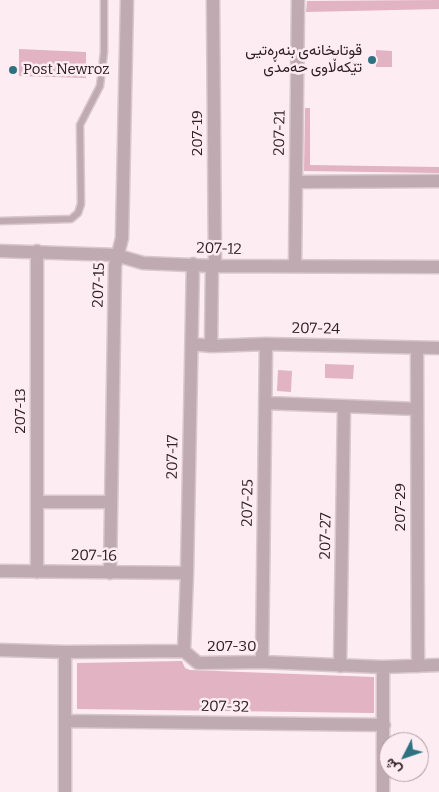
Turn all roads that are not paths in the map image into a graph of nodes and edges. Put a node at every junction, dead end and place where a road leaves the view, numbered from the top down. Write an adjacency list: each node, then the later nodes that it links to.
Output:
1 (104, 0): 7 (lane)
2 (127, 0): 10 (street, 207-15)
3 (213, 0): 12 (street, 207-19)
4 (298, 0): 6 (street, 207-21)
5 (439, 180): 6 (street)
6 (296, 182): 13 (street, 207-21)
7 (0, 221)
8 (0, 250): 9 (street, 207-12)
9 (37, 251): 10 (street, 207-12); 23 (street, 207-13)
10 (117, 255): 11 (street, 207-12); 24 (street, 207-15)
11 (193, 264): 12 (street, 207-12); 15 (street, 207-17)
12 (214, 266): 13 (street, 207-12); 17 (street)
13 (295, 266): 14 (street, 207-12)
14 (439, 267)
15 (192, 344): 17 (street, 207-24); 27 (street, 207-17)
16 (266, 344): 17 (street, 207-24); 18 (street, 207-24); 20 (street, 207-25)
17 (211, 346)
18 (417, 348): 19 (street, 207-24); 22 (street, 207-29)
19 (439, 348)
20 (266, 403): 21 (street); 32 (street, 207-25)
21 (344, 407): 22 (street); 34 (street, 207-27)
22 (417, 409): 35 (street, 207-29)
23 (37, 502): 24 (street); 26 (street, 207-13)
24 (111, 502): 28 (street, 207-15)
25 (0, 571): 26 (street, 207-16)
26 (37, 572): 28 (street, 207-16)
27 (187, 572): 28 (street, 207-16); 30 (street, 207-17)
28 (110, 573)
29 (0, 650): 31 (street)
30 (184, 651): 31 (street); 32 (street, 207-30)
31 (65, 652): 37 (street)
32 (262, 662): 34 (street, 207-30)
33 (439, 665): 35 (street, 207-30)
34 (340, 666): 36 (street, 207-30)
35 (418, 666): 36 (street, 207-30)
36 (383, 667): 38 (street)
37 (66, 721): 38 (street, 207-32); 39 (street)
38 (384, 725): 40 (street)
39 (65, 792)
40 (383, 792)

